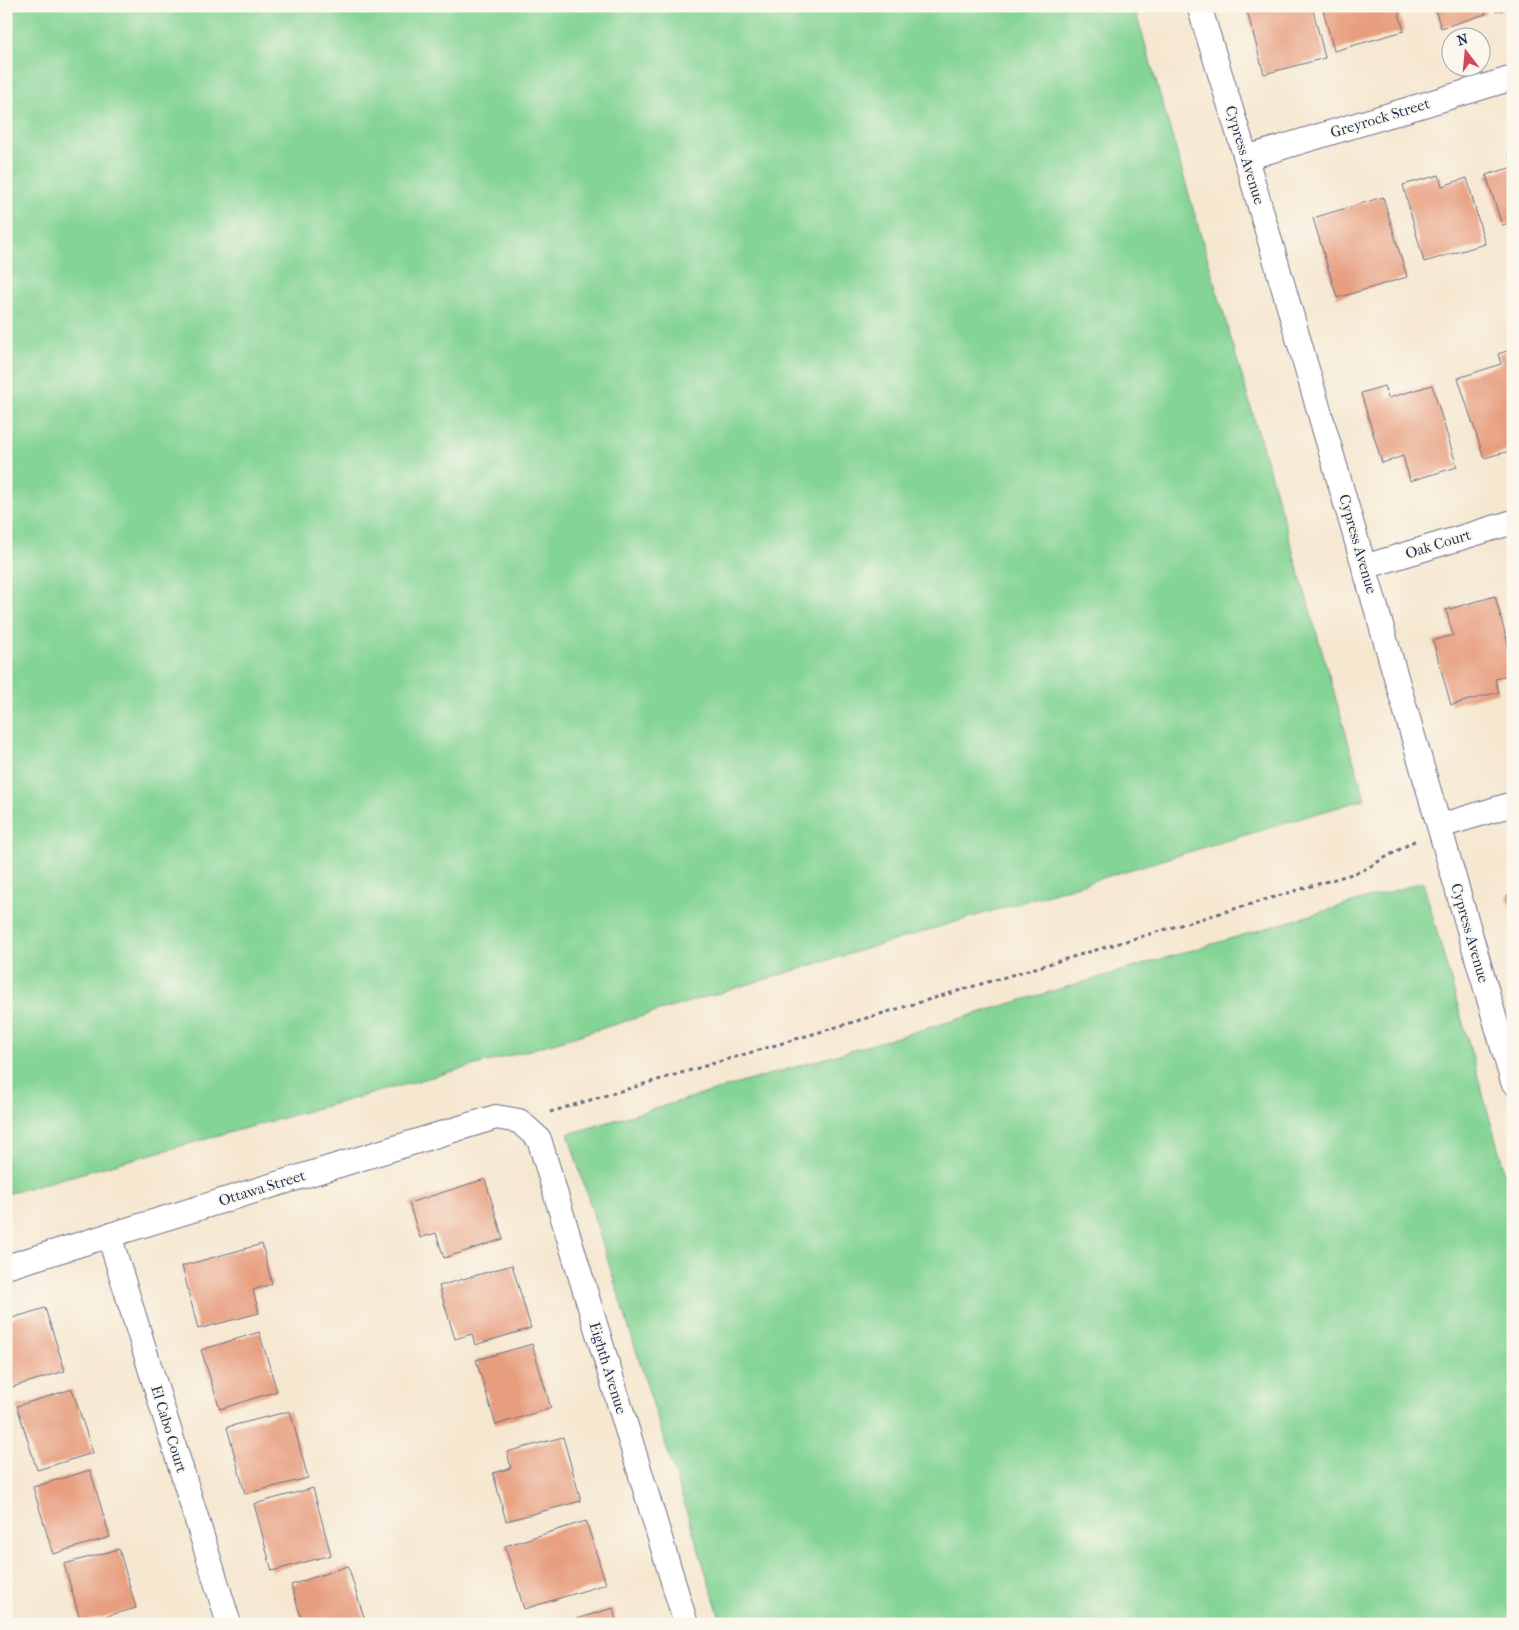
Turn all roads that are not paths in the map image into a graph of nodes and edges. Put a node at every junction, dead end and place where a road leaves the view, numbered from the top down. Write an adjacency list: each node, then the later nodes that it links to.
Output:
1 (1199, 6): 3 (street, Cypress Avenue)
2 (1513, 78): 3 (street, Greyrock Street)
3 (1246, 158): 5 (street, Cypress Avenue)
4 (1513, 522): 5 (street, Oak Court)
5 (1364, 567): 7 (street, Cypress Avenue)
6 (1513, 804): 7 (street)
7 (1440, 826): 8 (street, Cypress Avenue)
8 (1513, 1082)
9 (518, 1121): 10 (street, Ottawa Street); 13 (street, Eighth Avenue)
10 (109, 1235): 11 (street, Ottawa Street); 12 (street, El Cabo Court)
11 (6, 1266)
12 (229, 1624)
13 (686, 1624)

